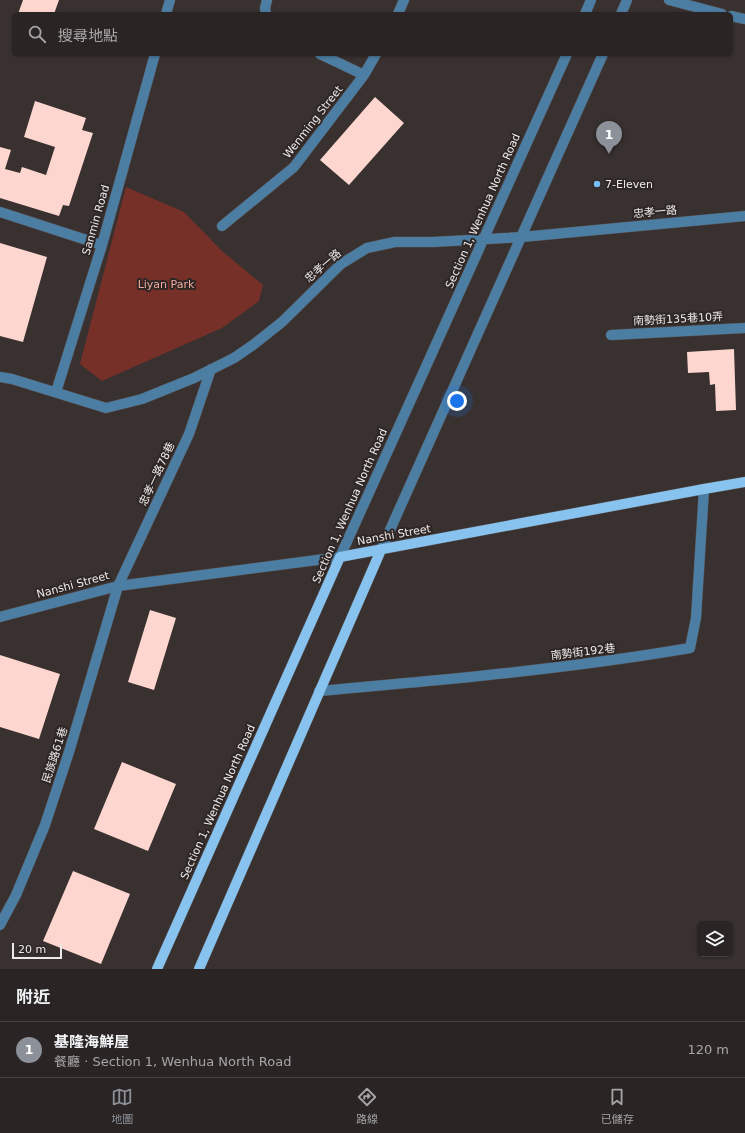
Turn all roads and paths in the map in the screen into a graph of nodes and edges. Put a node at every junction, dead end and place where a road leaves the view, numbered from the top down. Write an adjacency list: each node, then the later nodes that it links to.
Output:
1 (170, 0): 7 (street)
2 (267, 0): 8 (street)
3 (404, 0): 9 (street)
4 (591, 0): 10 (street)
5 (627, 0): 11 (street)
6 (669, 0): 12 (street)
7 (167, 12)
8 (266, 12)
9 (399, 12)
10 (586, 12)
11 (622, 12)
12 (714, 12)
13 (733, 16): 14 (street)
14 (745, 19)
15 (154, 56): 26 (street, Sanmin Road)
16 (324, 56): 20 (street)
17 (375, 56): 20 (street, Wenming Street)
18 (566, 56): 25 (street, Section 1, Wenhua North Road)
19 (602, 56): 24 (street)
20 (364, 75): 23 (street, Wenming Street)
21 (0, 212): 26 (street)
22 (745, 216): 24 (street, 忠孝一路)
23 (222, 226)
24 (522, 237): 25 (street, 忠孝一路); 34 (street)
25 (484, 239): 29 (street, 忠孝一路); 35 (street, Section 1, Wenhua North Road)
26 (102, 245): 31 (street, Sanmin Road)
27 (745, 328): 28 (street, 南勢街135巷10弄)
28 (611, 335)
29 (211, 369): 31 (street, 忠孝一路); 36 (street, 忠孝一路78巷)
30 (0, 377): 31 (street, 忠孝一路)
31 (56, 392)
32 (745, 482): 33 (main road, Nanshi Street)
33 (704, 489): 34 (main road, Nanshi Street); 38 (street, 南勢街192巷)
34 (381, 550): 35 (main road, Nanshi Street); 38 (main road)
35 (340, 557): 36 (street, Nanshi Street); 40 (main road, Section 1, Wenhua North Road)
36 (118, 586): 37 (street, Nanshi Street); 39 (street, 民族路61巷)
37 (0, 617)
38 (319, 691): 41 (main road)
39 (0, 925)
40 (157, 969)
41 (199, 969)

